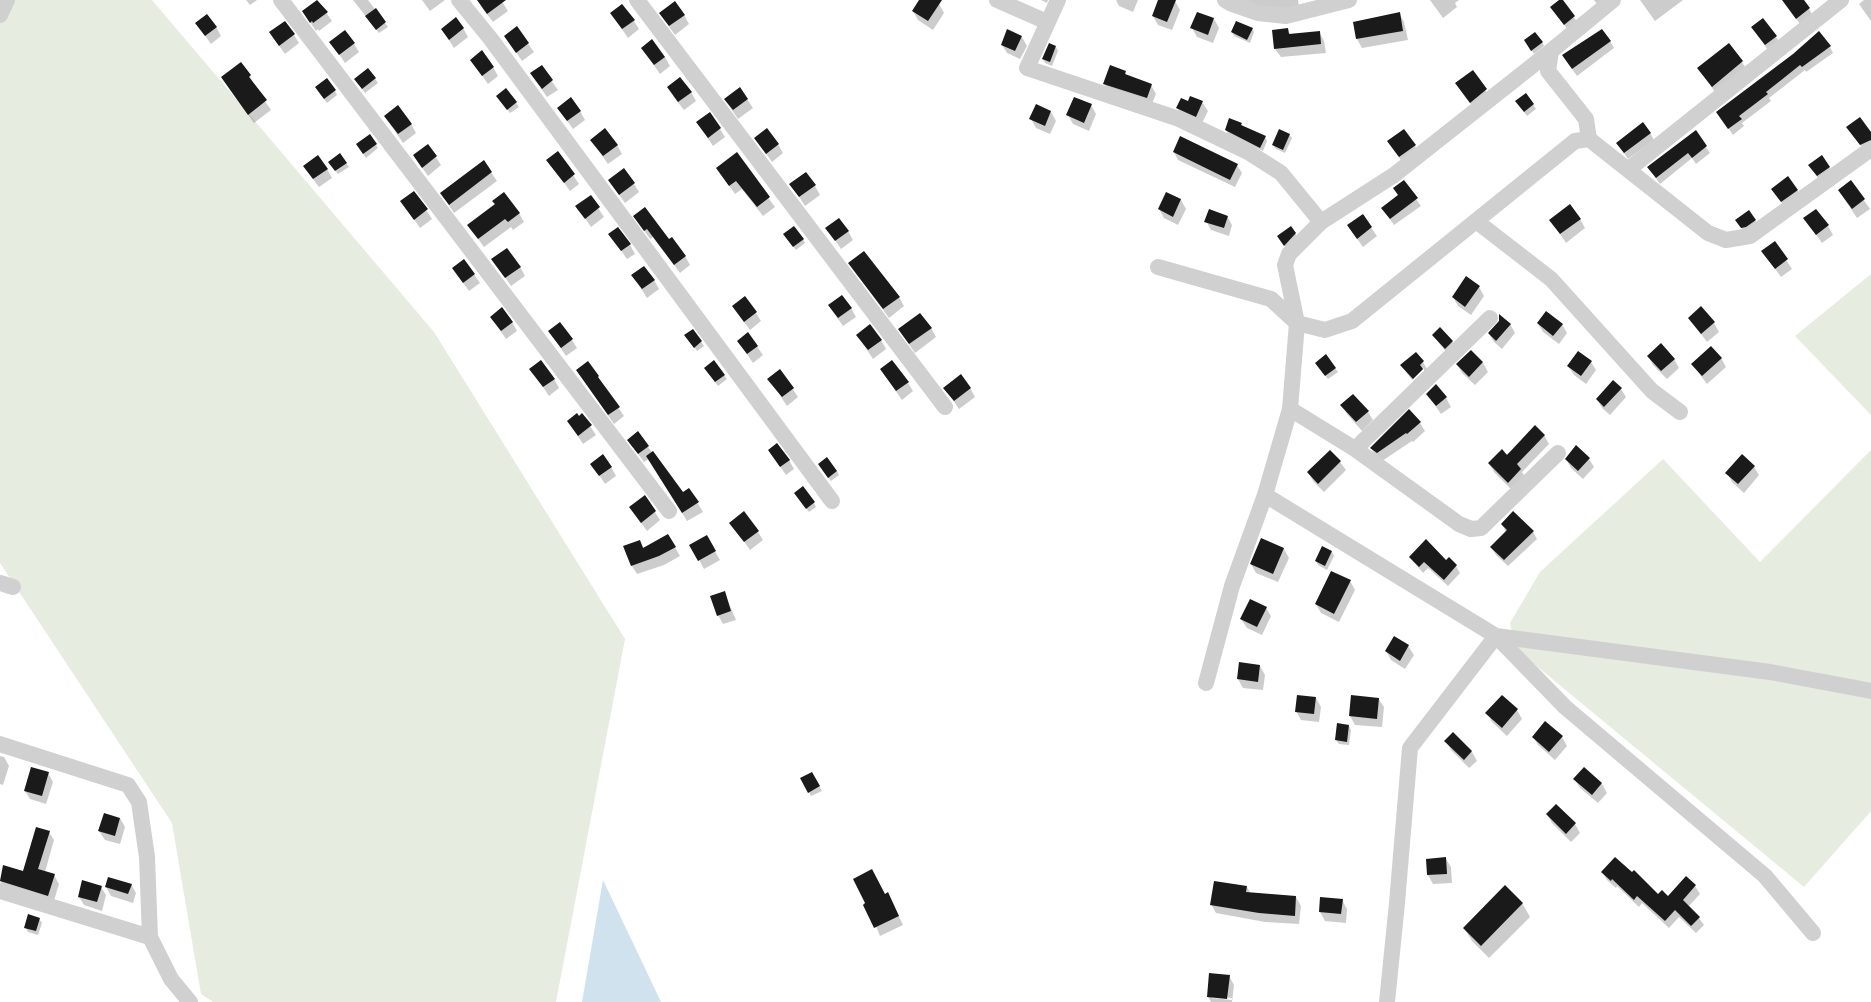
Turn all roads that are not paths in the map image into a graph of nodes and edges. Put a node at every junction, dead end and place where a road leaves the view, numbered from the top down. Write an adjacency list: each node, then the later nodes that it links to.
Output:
1 (7, 0): 11 (street)
2 (281, 0): 29 (street)
3 (459, 0): 28 (street)
4 (637, 0): 22 (street)
5 (997, 0): 12 (street)
6 (1058, 0): 12 (street)
7 (1226, 0): 8 (street)
8 (1349, 0)
9 (1613, 0): 13 (street)
10 (1841, 0): 16 (street)
11 (0, 15)
12 (1046, 22): 18 (street)
13 (1551, 51): 14 (street); 18 (street)
14 (1589, 139): 16 (street); 17 (street)
15 (1871, 148): 16 (street)
16 (1629, 169)
17 (1476, 221): 21 (street); 24 (street)
18 (1321, 222): 21 (street)
19 (1158, 267): 21 (street)
20 (1490, 318): 25 (street)
21 (1297, 322): 23 (street)
22 (945, 407)
23 (1290, 409): 25 (street); 27 (street)
24 (1680, 412)
25 (1355, 449): 26 (street)
26 (1558, 453)
27 (1265, 495): 30 (street); 31 (street)
28 (832, 501)
29 (669, 511)
30 (1496, 636): 32 (street); 35 (street); 38 (street)
31 (1206, 683)
32 (1871, 691)
33 (0, 744): 36 (street)
34 (0, 891): 36 (street)
35 (1813, 933)
36 (150, 937): 37 (street)
37 (190, 1002)
38 (1387, 1002)

